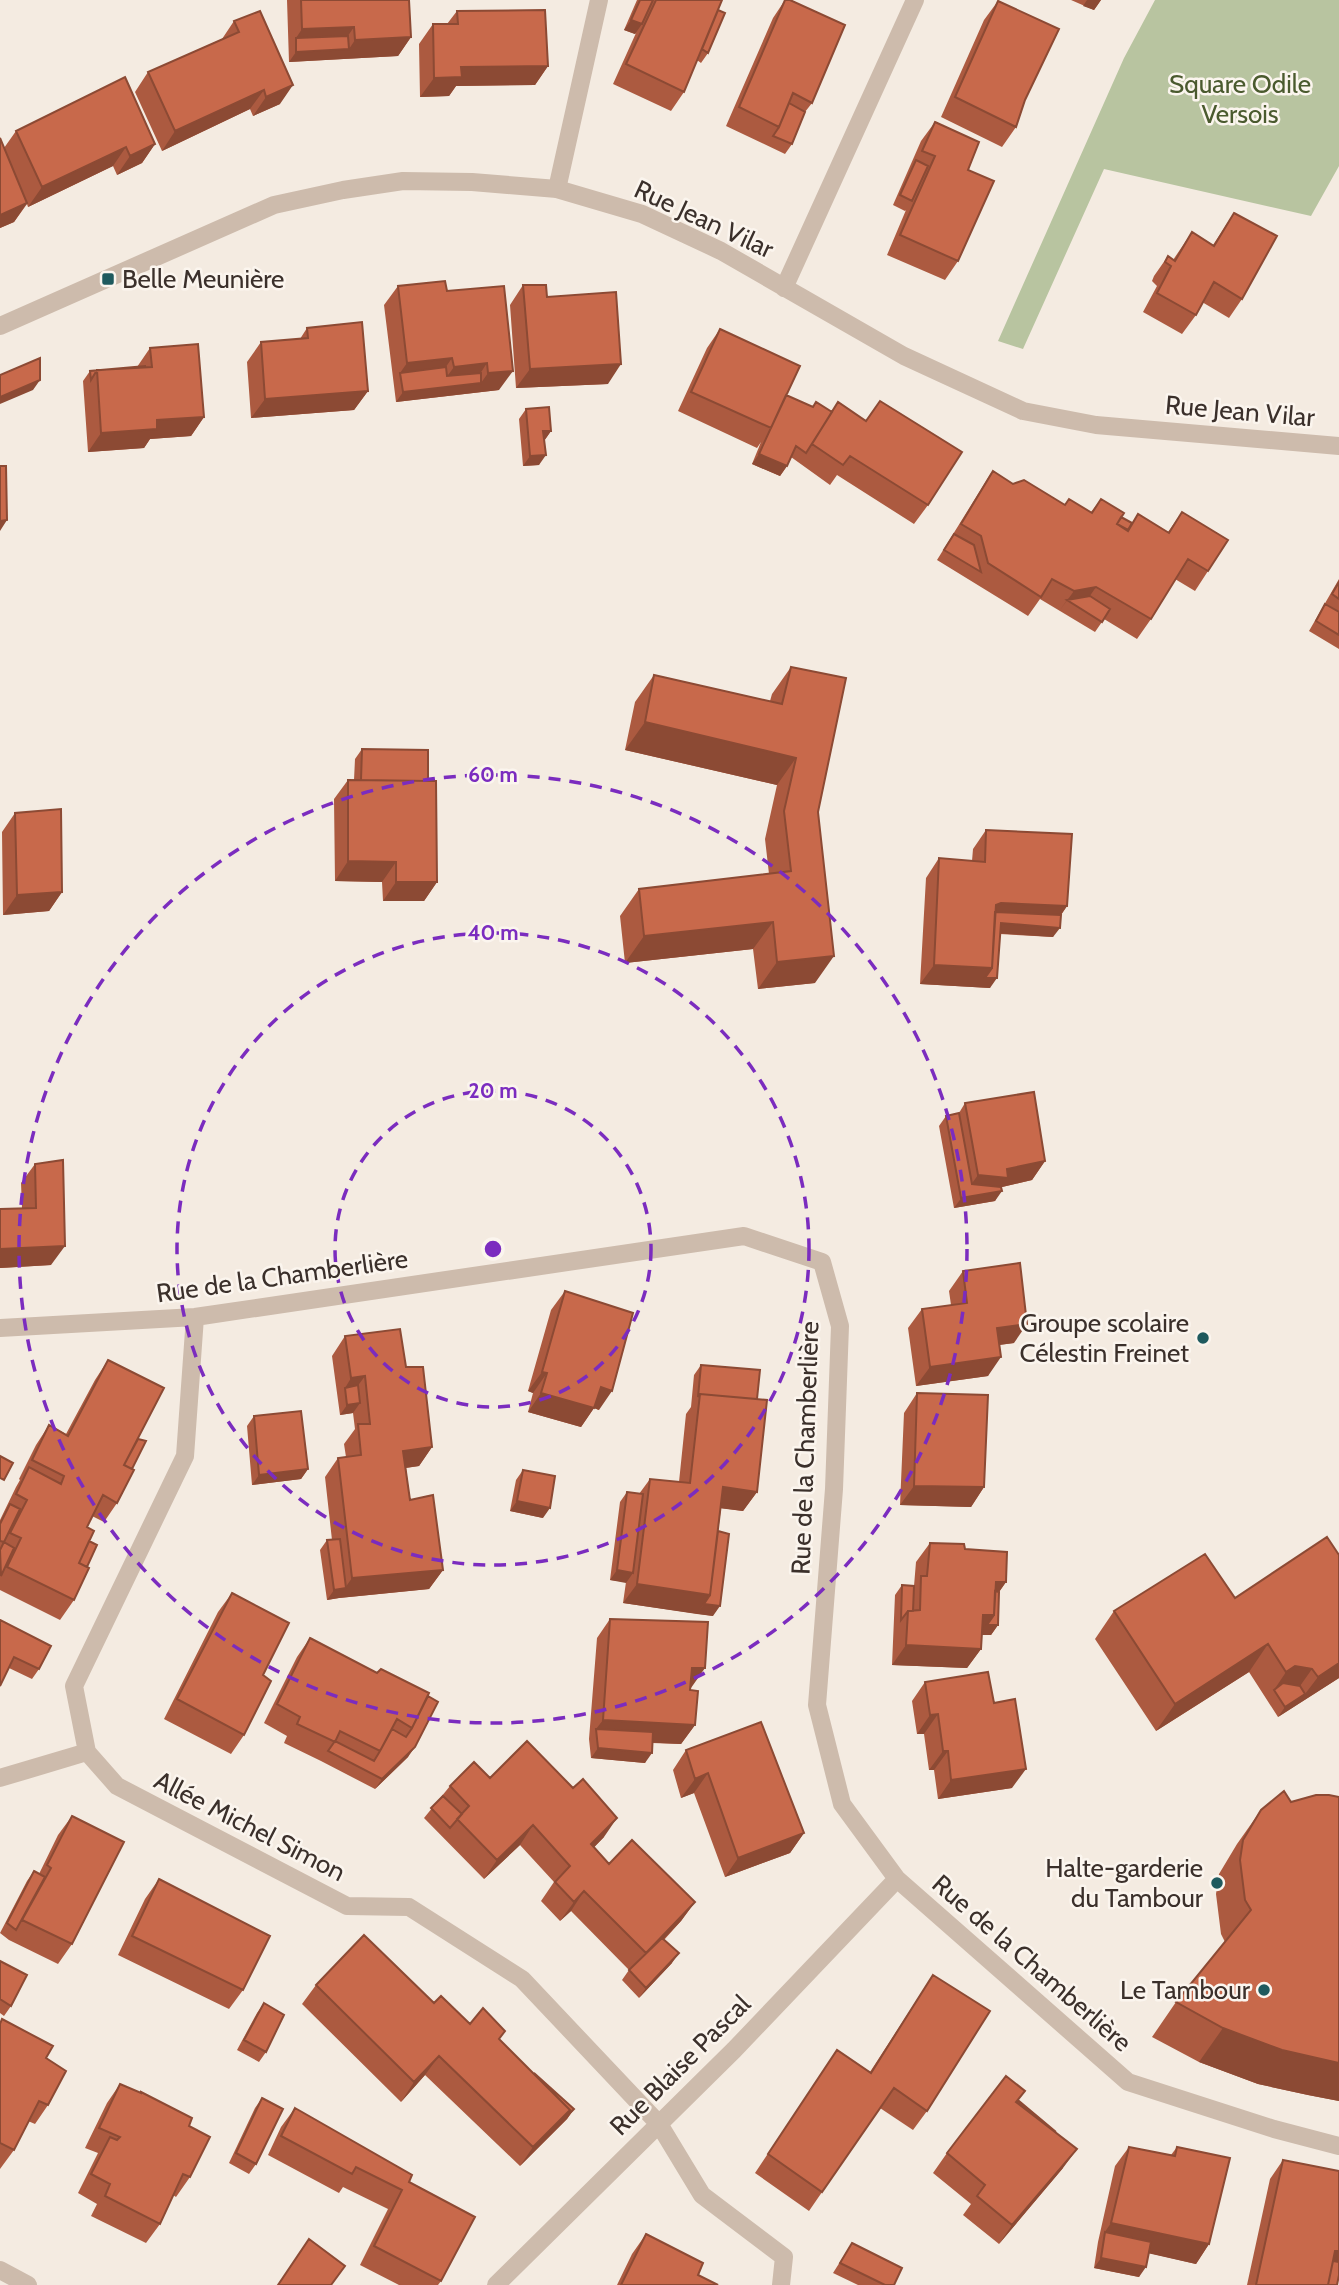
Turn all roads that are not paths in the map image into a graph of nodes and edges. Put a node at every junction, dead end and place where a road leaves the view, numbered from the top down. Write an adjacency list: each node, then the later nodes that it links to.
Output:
1 (599, 0): 3 (street)
2 (915, 0): 4 (street)
3 (557, 189): 4 (street, Rue Jean Vilar); 5 (street, Rue Jean Vilar)
4 (784, 288): 6 (street, Rue Jean Vilar)
5 (0, 326)
6 (1339, 446)
7 (195, 1317): 8 (street, Rue de la Chamberlière); 9 (street); 11 (street, Rue de la Chamberlière)
8 (0, 1328)
9 (87, 1752): 10 (street); 12 (street, Allée Michel Simon)
10 (0, 1778)
11 (897, 1879): 12 (street, Rue Blaise Pascal); 13 (street, Rue de la Chamberlière)
12 (659, 2124): 16 (street, Rue Blaise Pascal); 17 (street, Allée Michel Simon)
13 (1339, 2146)
14 (0, 2270): 15 (street)
15 (28, 2285)
16 (496, 2285)
17 (781, 2285)

